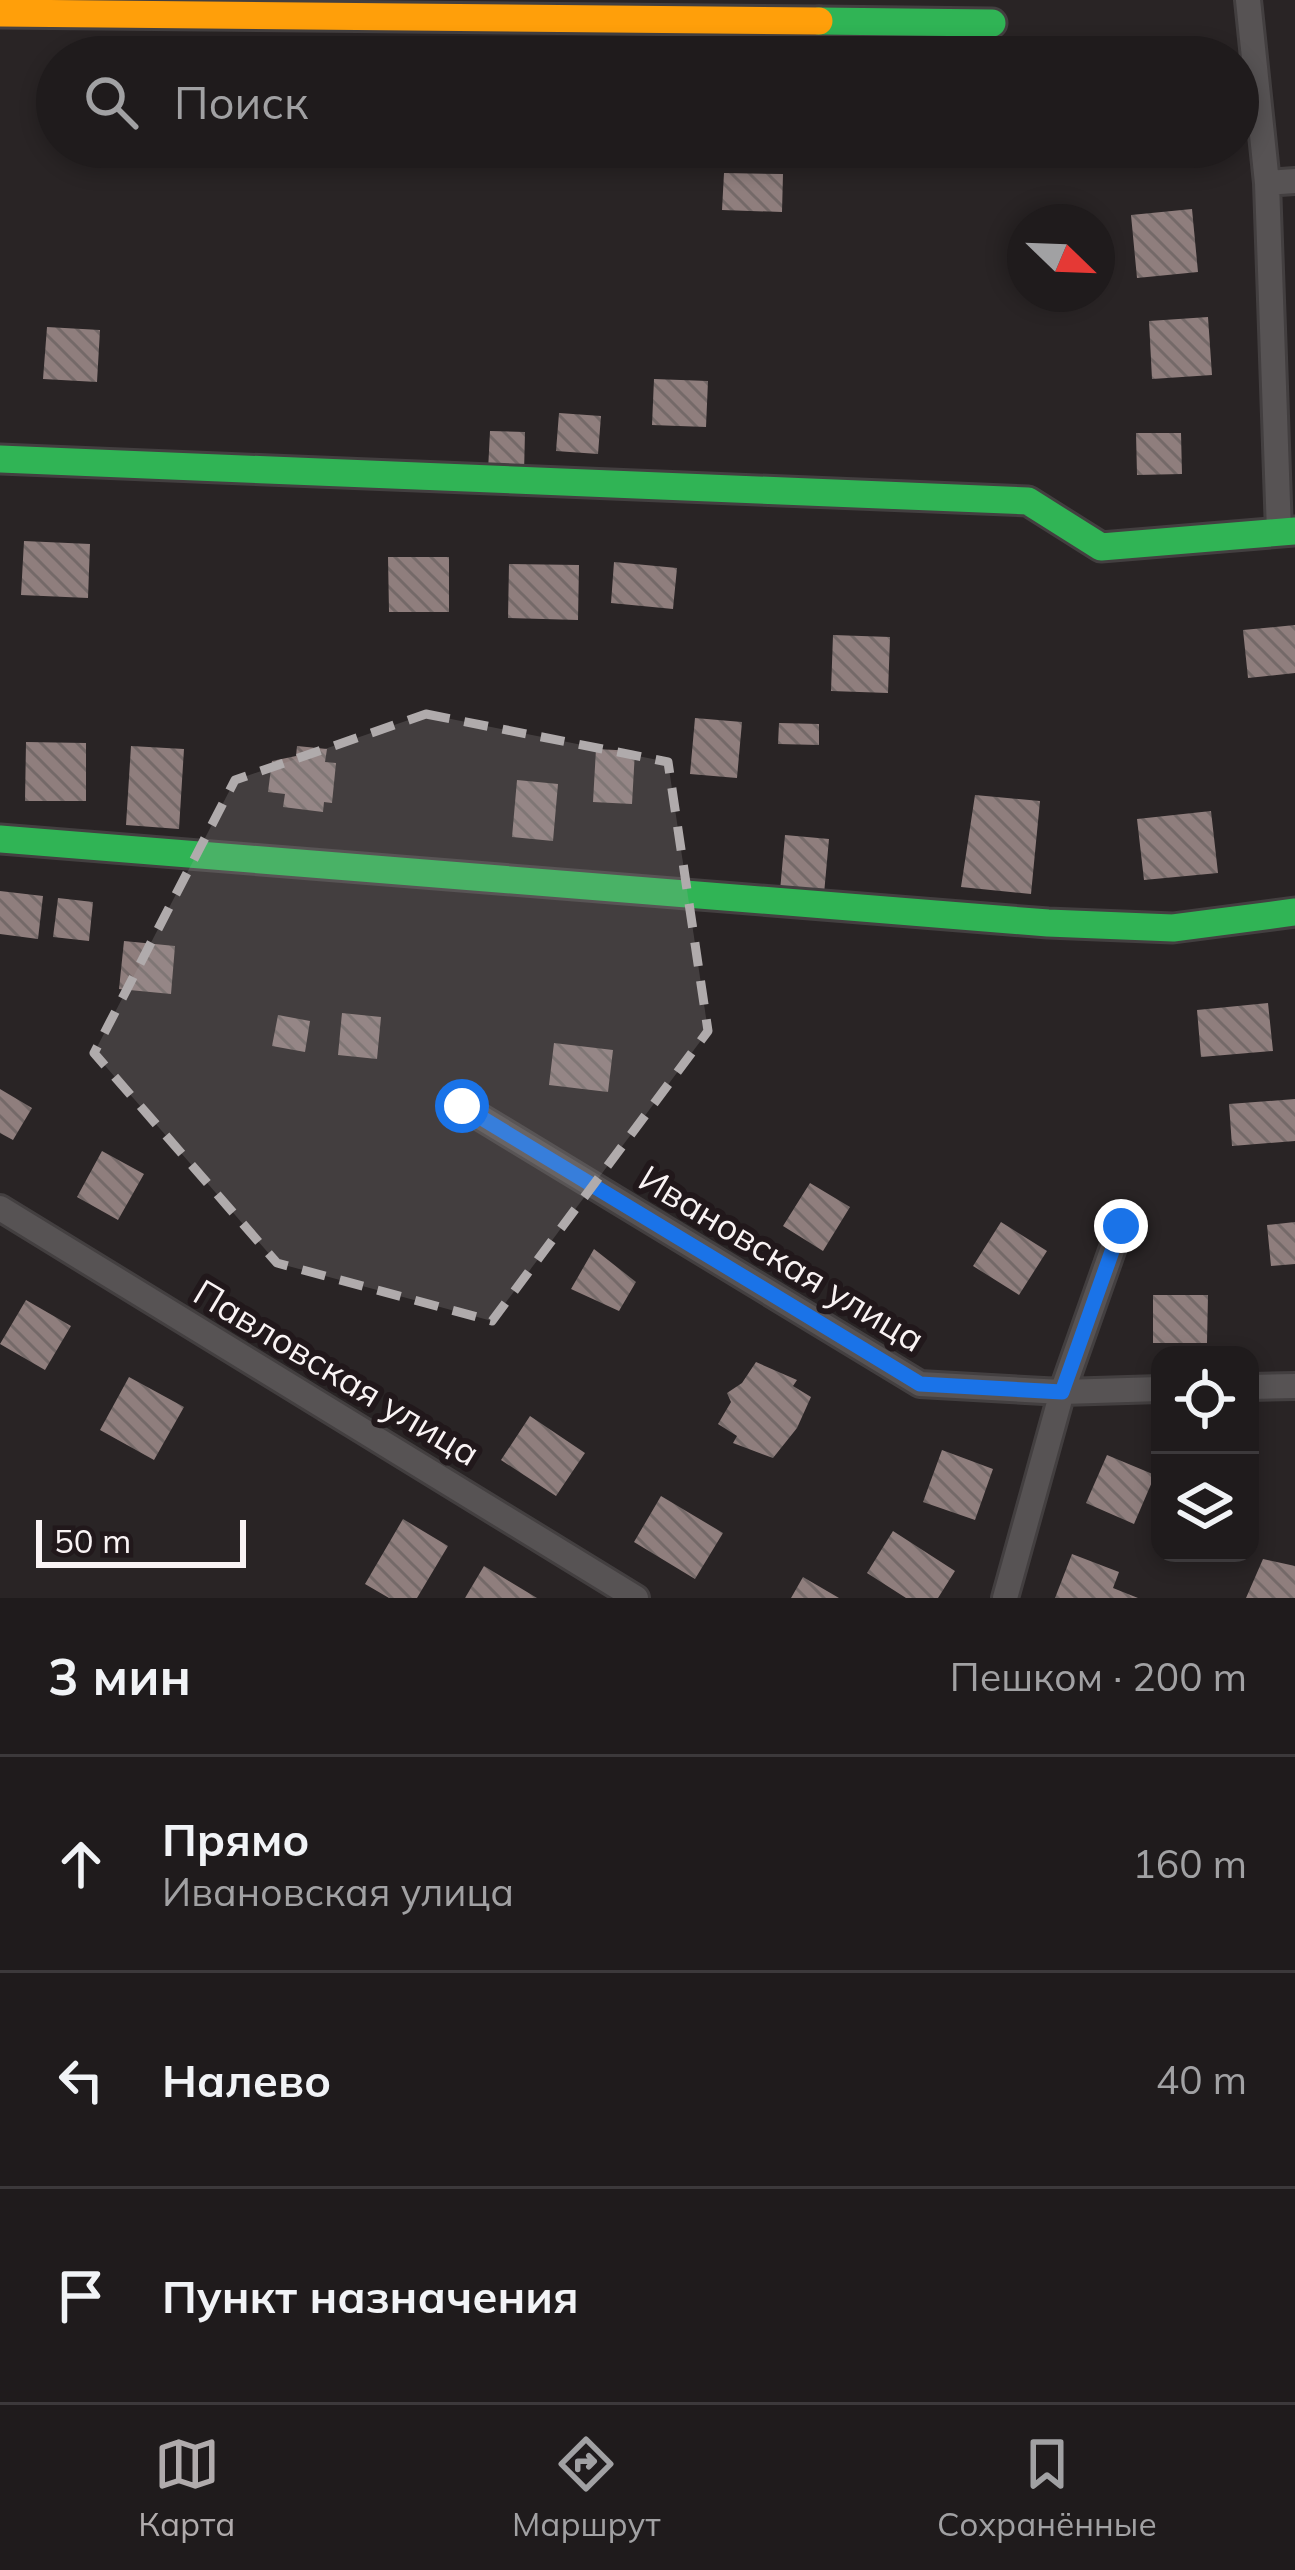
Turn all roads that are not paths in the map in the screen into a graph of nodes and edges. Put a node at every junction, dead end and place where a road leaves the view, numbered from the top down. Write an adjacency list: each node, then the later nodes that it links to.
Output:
1 (1248, 0): 5 (street)
2 (815, 11): 3 (street); 4 (street)
3 (0, 13)
4 (992, 23)
5 (1252, 36)
6 (1259, 106): 8 (street)
7 (1295, 181): 8 (street)
8 (1267, 183): 10 (street)
9 (0, 459): 10 (street)
10 (1287, 531)
11 (0, 839): 12 (street)
12 (1295, 912)
13 (462, 1106): 19 (street, Ивановская улица)
14 (0, 1208): 20 (street, Павловская улица)
15 (1121, 1226): 19 (street)
16 (1295, 1386): 17 (street)
17 (1259, 1387)
18 (1151, 1389): 19 (street, Ивановская улица)
19 (1062, 1392): 21 (street)
20 (636, 1598)
21 (1005, 1598)

